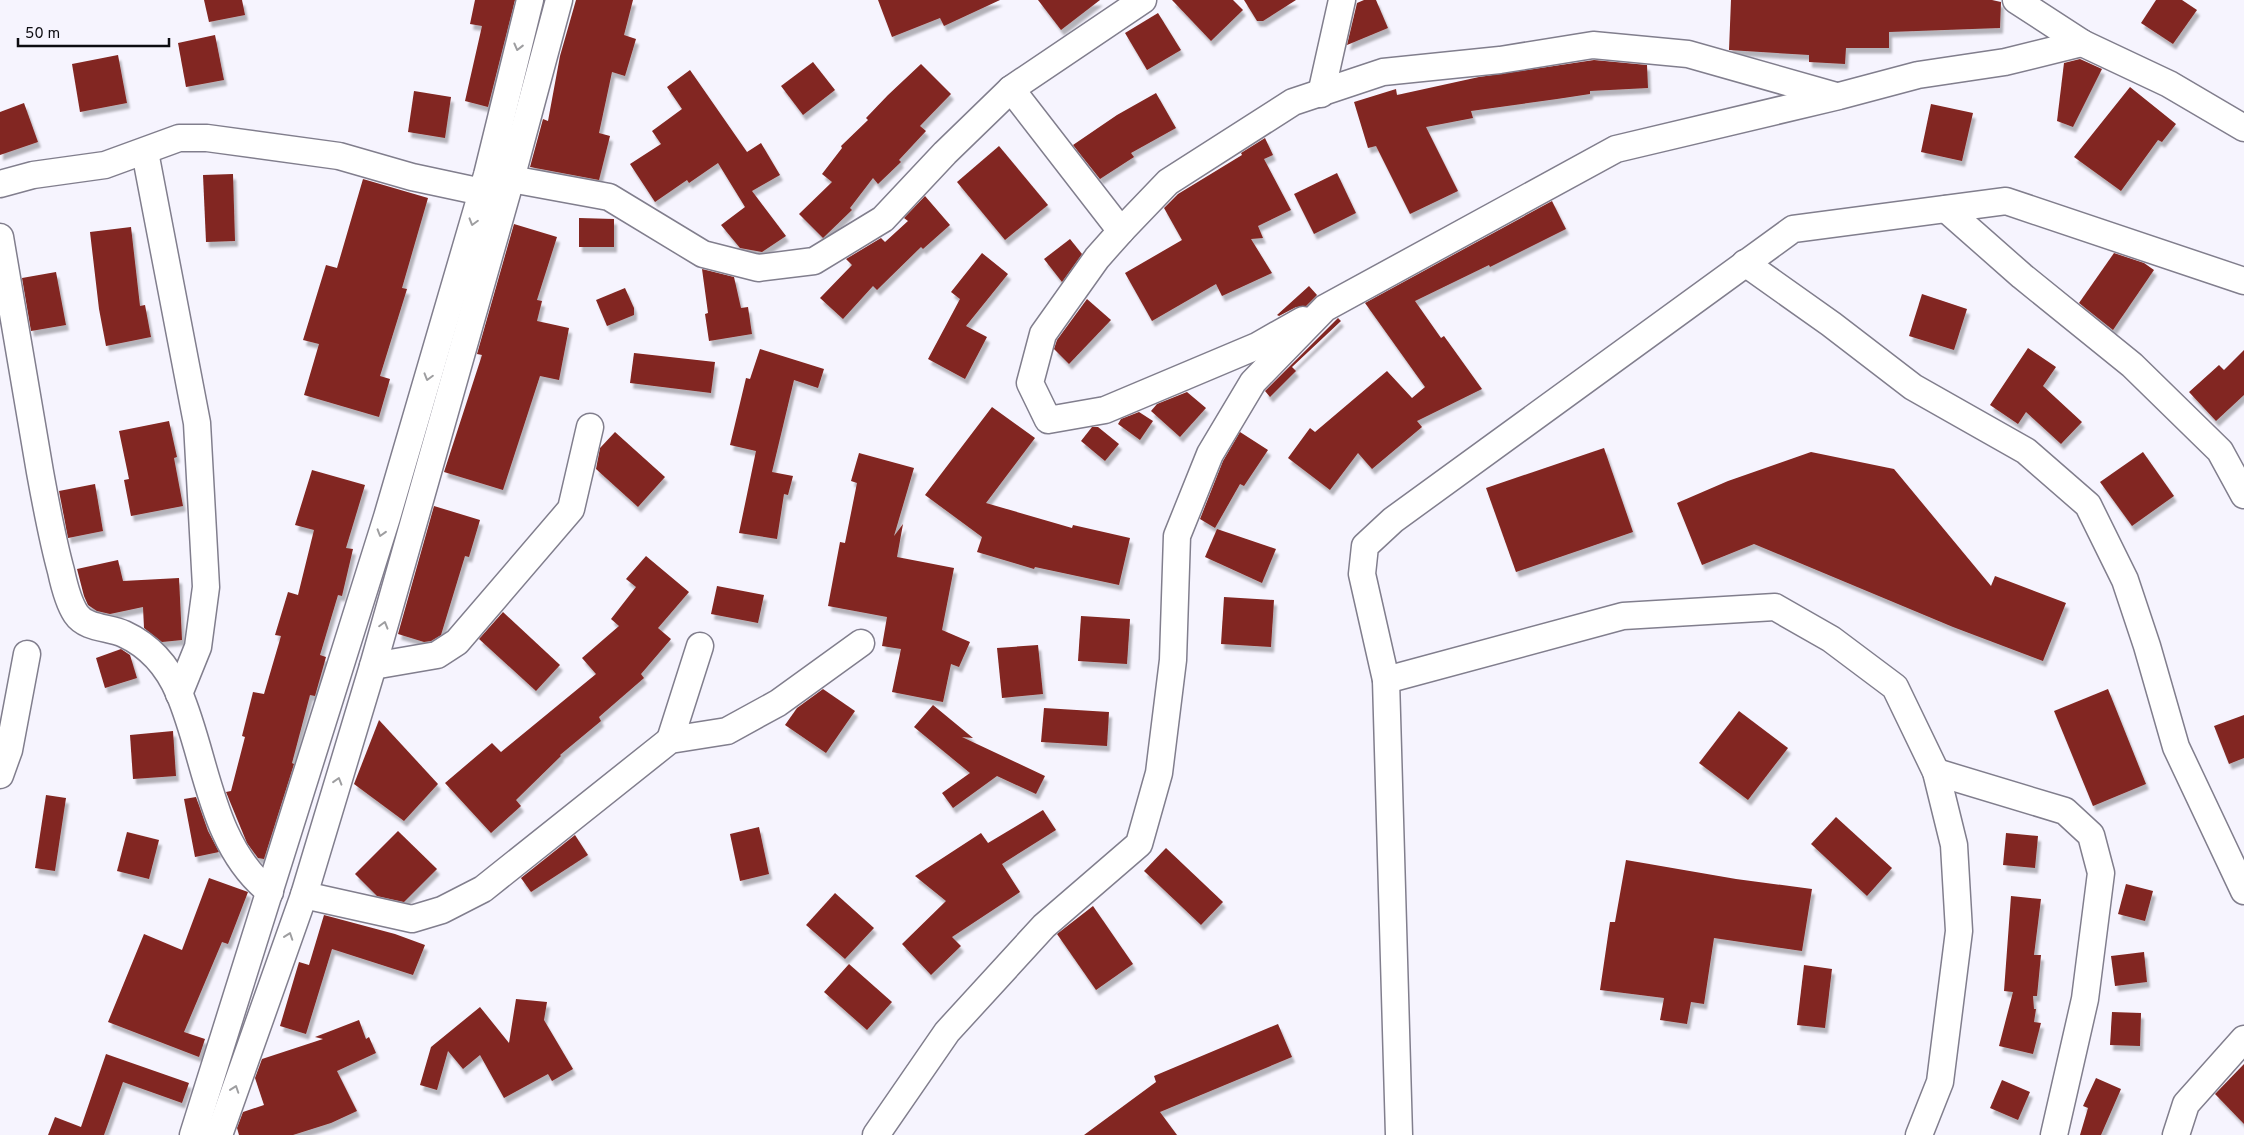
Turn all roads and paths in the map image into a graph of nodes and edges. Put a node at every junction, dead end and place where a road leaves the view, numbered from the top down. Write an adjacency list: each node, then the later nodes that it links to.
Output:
1 (530, 0): 14 (street, one-way to 14)
2 (559, 0): 12 (street)
3 (1143, 0): 7 (street)
4 (1342, 0): 8 (street)
5 (2016, 0): 6 (street)
6 (2082, 44): 9 (street); 10 (street)
7 (1011, 89): 12 (street); 16 (street)
8 (1321, 94): 9 (street); 16 (street)
9 (1839, 96): 20 (street)
10 (2244, 128)
11 (145, 152): 13 (street); 14 (street); 28 (street)
12 (511, 179): 26 (street, one-way to 12)
13 (0, 184)
14 (482, 192): 33 (street, one-way to 33)
15 (1946, 209): 18 (street); 19 (street); 22 (street)
16 (1121, 232): 20 (street)
17 (0, 237): 28 (street)
18 (1745, 263): 27 (street); 32 (street)
19 (2244, 281)
20 (1325, 308): 38 (street)
21 (590, 427): 26 (street)
22 (2244, 495)
23 (861, 643): 29 (street)
24 (700, 646): 29 (street)
25 (28, 654): 31 (street)
26 (373, 666): 34 (street, one-way to 26)
27 (1386, 680): 30 (street); 39 (street)
28 (180, 694): 33 (street)
29 (670, 740): 34 (street)
30 (1936, 772): 40 (street); 41 (street)
31 (0, 775)
32 (2244, 891)
33 (270, 892): 36 (street)
34 (304, 895): 37 (street, one-way to 34)
35 (2244, 1038): 42 (street)
36 (193, 1135)
37 (219, 1135)
38 (876, 1135)
39 (1399, 1135)
40 (1919, 1135)
41 (2054, 1135)
42 (2176, 1135)

